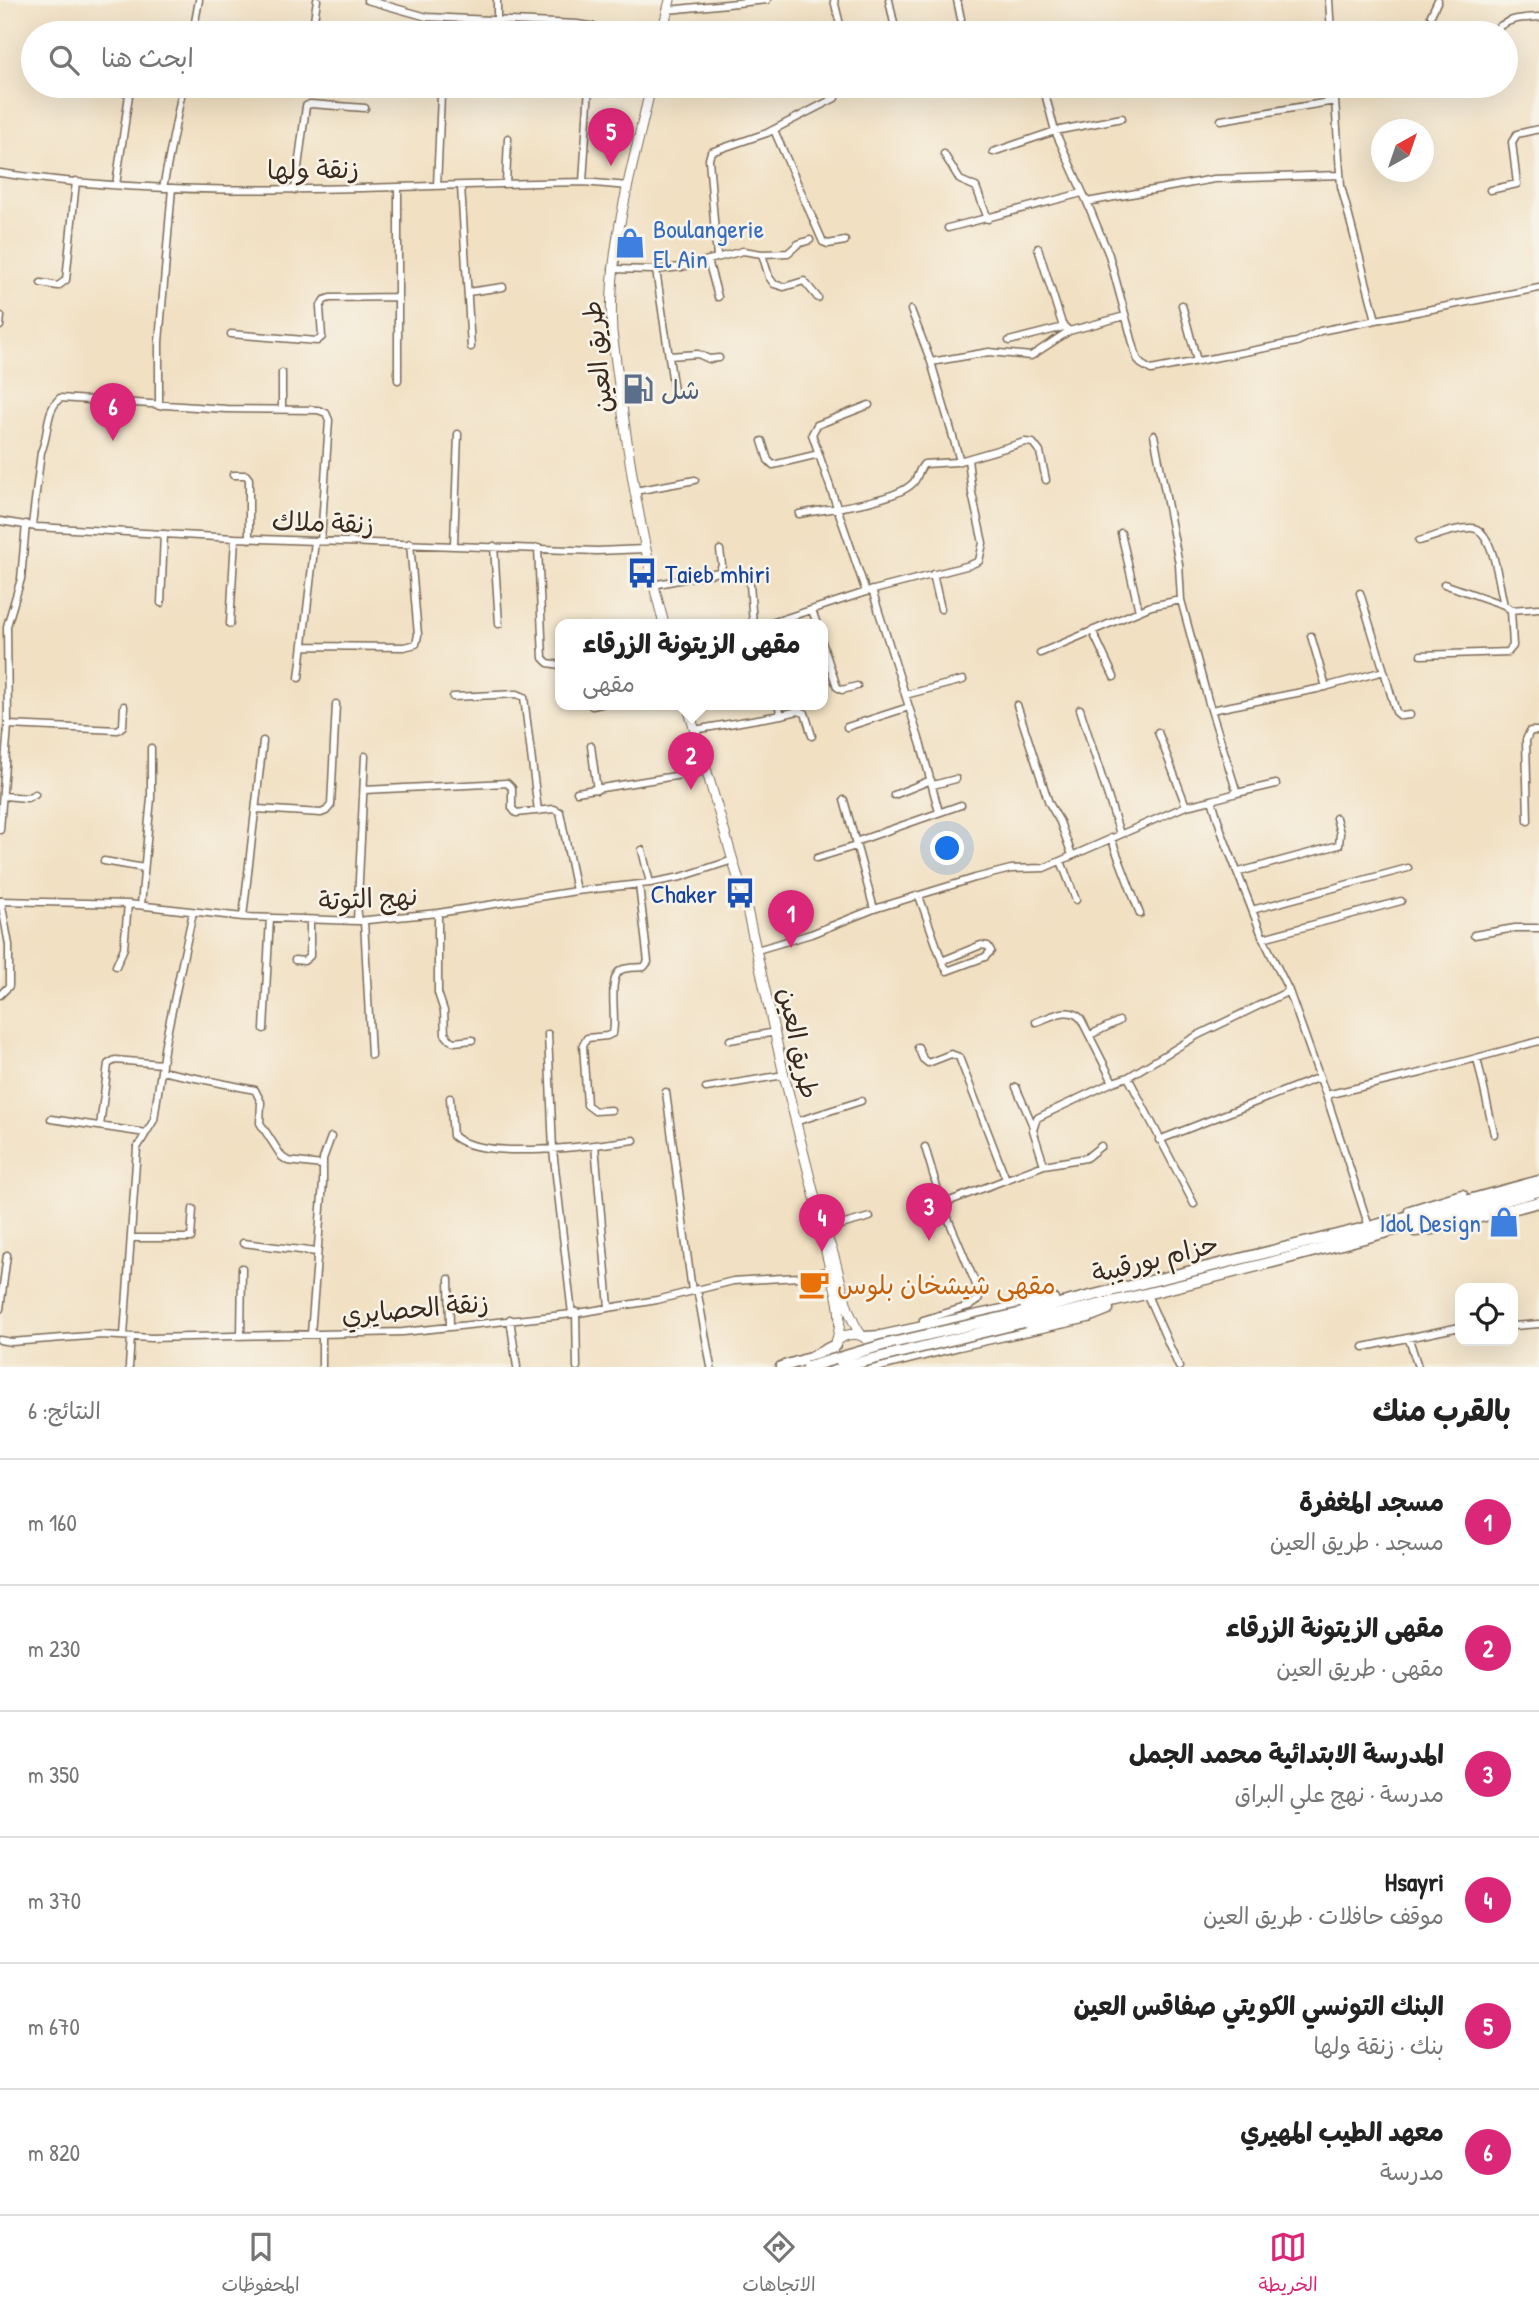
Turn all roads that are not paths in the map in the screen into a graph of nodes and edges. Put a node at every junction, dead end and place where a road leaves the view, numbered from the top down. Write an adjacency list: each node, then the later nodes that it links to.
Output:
1 (200, 0): 16 (street)
2 (317, 0): 17 (street)
3 (367, 0): 14 (street)
4 (497, 0): 14 (street)
5 (767, 0): 11 (street)
6 (834, 0): 19 (street)
7 (889, 0): 20 (street)
8 (957, 0): 15 (street)
9 (1329, 0): 21 (street)
10 (1438, 0): 12 (street)
11 (669, 5)
12 (1431, 15)
13 (1539, 17): 22 (street)
14 (497, 19): 18 (street)
15 (961, 19)
16 (196, 21)
17 (314, 21)
18 (514, 21)
19 (839, 21)
20 (893, 21)
21 (1330, 21)
22 (1509, 21)
23 (129, 98): 46 (street)
24 (181, 98): 51 (street)
25 (441, 98): 47 (street)
26 (588, 98): 44 (street)
27 (648, 98): 49 (main road, طريق العين)
28 (835, 98): 36 (street)
29 (1046, 98): 37 (street)
30 (1335, 98): 31 (street)
31 (1335, 101): 34 (street); 42 (street)
32 (365, 108): 53 (street)
33 (1122, 118): 37 (street)
34 (1221, 120)
35 (1539, 129): 54 (street)
36 (774, 130): 60 (street); 63 (street)
37 (1055, 131): 39 (street); 55 (street)
38 (508, 138): 45 (street)
39 (993, 152)
40 (944, 154): 57 (street)
41 (0, 173): 43 (street, زنقة ولها)
42 (1340, 175): 56 (street); 78 (street)
43 (75, 181): 46 (street, زنقة ولها); 67 (street)
44 (583, 181): 45 (street, زنقة ولها); 49 (street, زنقة ولها)
45 (506, 184): 48 (street, زنقة ولها)
46 (116, 185): 51 (street, زنقة ولها)
47 (437, 186): 48 (street, زنقة ولها); 50 (street, زنقة ولها)
48 (461, 186): 70 (street)
49 (628, 186): 65 (main road, طريق العين)
50 (398, 187): 53 (street, زنقة ولها); 71 (street)
51 (163, 188): 52 (street, زنقة ولها)
52 (172, 188): 53 (street, زنقة ولها); 92 (street)
53 (295, 190)
54 (1490, 190)
55 (1082, 193): 56 (street); 57 (street)
56 (1087, 202): 77 (street)
57 (988, 219): 58 (street)
58 (948, 228)
59 (810, 240): 62 (street)
60 (845, 241)
61 (1038, 248): 80 (street)
62 (762, 254): 63 (street); 73 (street)
63 (718, 257): 64 (street)
64 (708, 260): 66 (street); 72 (street)
65 (612, 269): 66 (street); 102 (main road, طريق العين)
66 (656, 270): 84 (street)
67 (41, 283)
68 (503, 287): 70 (street)
69 (1539, 288): 78 (street)
70 (468, 292): 83 (street)
71 (397, 297): 81 (street); 89 (street)
72 (718, 297)
73 (818, 298)
74 (1182, 305): 87 (street)
75 (911, 310): 86 (street)
76 (1, 316): 79 (street)
77 (1125, 316): 80 (street); 87 (street)
78 (1376, 320): 87 (street)
79 (0, 326)
80 (1066, 329): 82 (street); 86 (street)
81 (231, 334)
82 (1009, 341)
83 (471, 347)
84 (669, 356): 85 (street); 90 (street)
85 (719, 358)
86 (931, 362): 98 (street)
87 (1197, 362)
88 (282, 373): 93 (street)
89 (398, 380)
90 (674, 391)
91 (869, 405): 97 (street)
92 (159, 406): 93 (street); 106 (street)
93 (282, 409): 111 (street)
94 (458, 434): 114 (street)
95 (1154, 435): 125 (street)
96 (762, 441): 97 (street)
97 (819, 454): 103 (street)
98 (964, 460): 101 (street); 103 (street); 119 (street)
99 (233, 475): 110 (street)
100 (695, 480): 102 (street)
101 (1046, 480)
102 (635, 491): 117 (main road, طريق العين)
103 (838, 507): 104 (street); 123 (street)
104 (799, 514)
105 (0, 521): 106 (street, زنقة ملاك)
106 (29, 525): 108 (street, زنقة ملاك); 164 (street)
107 (1121, 533): 132 (street)
108 (164, 534): 109 (street, زنقة ملاك); 126 (street)
109 (235, 538): 110 (street, زنقة ملاك); 137 (street)
110 (250, 539): 111 (street, زنقة ملاك)
111 (318, 541): 113 (street, زنقة ملاك); 141 (street)
112 (1419, 541): 127 (street)
113 (410, 543): 114 (street, زنقة ملاك); 141 (street)
114 (454, 544): 115 (street, زنقة ملاك)
115 (494, 546): 116 (street, زنقة ملاك); 138 (street)
116 (538, 548): 117 (street, زنقة ملاك); 145 (street)
117 (645, 549): 122 (main road, طريق العين)
118 (720, 550): 122 (street)
119 (933, 575): 123 (street); 129 (street)
120 (750, 584): 134 (street)
121 (1444, 584): 127 (street)
122 (653, 585): 133 (main road, طريق العين)
123 (869, 591): 130 (street); 152 (street)
124 (1360, 593): 146 (street)
125 (1181, 600): 132 (street); 161 (street)
126 (161, 603)
127 (1504, 605): 131 (street)
128 (1539, 608): 131 (street)
129 (941, 609)
130 (813, 610): 135 (street); 136 (street)
131 (1511, 610): 143 (street)
132 (1139, 611): 139 (street)
133 (663, 619)
134 (753, 619)
135 (784, 619)
136 (816, 619)
137 (230, 624)
138 (499, 624)
139 (1093, 630): 142 (street); 147 (street)
140 (1311, 636): 151 (street)
141 (303, 646): 148 (street)
142 (1040, 653)
143 (1421, 655)
144 (828, 660): 150 (street)
145 (555, 664)
146 (1384, 671): 151 (street); 163 (street)
147 (1114, 677)
148 (299, 678)
149 (963, 681): 152 (street)
150 (857, 686)
151 (1326, 687): 161 (street)
152 (905, 695): 157 (street)
153 (453, 697): 190 (street)
154 (336, 704): 189 (street)
155 (1017, 705): 199 (street)
156 (124, 706): 164 (street)
157 (909, 707): 165 (street); 176 (street)
158 (1080, 709): 195 (street)
159 (689, 710): 166 (main road, طريق العين)
160 (779, 710): 162 (street)
161 (1211, 710): 181 (street)
162 (780, 715): 166 (street); 169 (street)
163 (1410, 715)
164 (8, 725): 184 (street)
165 (847, 727)
166 (694, 730): 174 (main road, طريق العين)
167 (1539, 731): 193 (street)
168 (1158, 732): 188 (street)
169 (812, 736)
170 (263, 741): 189 (street)
171 (591, 746): 179 (street)
172 (151, 748): 204 (street)
173 (365, 756): 178 (street)
174 (706, 771): 179 (street); 201 (main road, طريق العين)
175 (956, 779): 176 (street)
176 (932, 782): 183 (street); 191 (street)
177 (1276, 784): 181 (street)
178 (364, 790): 190 (street); 224 (street)
179 (597, 790): 180 (street)
180 (577, 793)
181 (1237, 793): 186 (street)
182 (36, 794): 184 (street)
183 (894, 795)
184 (4, 796): 194 (street)
185 (844, 800): 197 (street)
186 (1212, 800): 188 (street); 206 (street)
187 (961, 806): 191 (street)
188 (1186, 806): 195 (street)
189 (257, 809): 221 (street)
190 (538, 811): 209 (street)
191 (939, 812): 197 (street)
192 (1336, 818): 206 (street)
193 (1528, 821)
194 (0, 831)
195 (1120, 834): 196 (street)
196 (1111, 838): 199 (street); 220 (street)
197 (855, 844): 200 (street); 216 (street)
198 (642, 850): 207 (street)
199 (1072, 855): 203 (street)
200 (817, 858)
201 (733, 860): 207 (street, نهج التوتة); 228 (main road, طريق العين)
202 (104, 861): 204 (street)
203 (1061, 861): 210 (street); 211 (street)
204 (144, 868): 215 (street)
205 (1408, 868): 217 (street)
206 (1239, 872): 217 (street)
207 (650, 883): 208 (street, نهج التوتة)
208 (639, 885): 209 (street, نهج التوتة); 257 (street)
209 (576, 891): 219 (street, نهج التوتة)
210 (919, 896): 216 (street); 230 (street)
211 (1076, 900)
212 (0, 901): 214 (street, نهج التوتة); 233 (street)
213 (1401, 901): 227 (street)
214 (128, 904): 215 (street, نهج التوتة); 231 (street)
215 (141, 905): 218 (street, نهج التوتة)
216 (874, 909): 228 (street)
217 (1252, 910): 227 (street)
218 (193, 912): 221 (street, نهج التوتة); 246 (street)
219 (438, 913): 224 (street, نهج التوتة); 240 (street)
220 (1139, 914)
221 (243, 917): 222 (street, نهج التوتة)
222 (270, 918): 223 (street, نهج التوتة); 236 (street)
223 (310, 920): 224 (street, نهج التوتة); 229 (street)
224 (360, 921): 244 (street)
225 (1539, 928): 226 (street)
226 (1474, 934)
227 (1263, 938): 232 (street)
228 (757, 950): 237 (main road, طريق العين)
229 (295, 960)
230 (942, 961): 230 (street)
231 (116, 966)
232 (1289, 991): 248 (street); 249 (street)
233 (0, 995)
234 (1119, 1021): 239 (street)
235 (1036, 1022): 239 (street)
236 (264, 1029)
237 (776, 1032): 241 (street); 247 (main road, طريق العين)
238 (548, 1034): 270 (street)
239 (1090, 1035): 250 (street)
240 (472, 1040)
241 (730, 1040)
242 (1539, 1041): 245 (street)
243 (918, 1047): 274 (street)
244 (371, 1055)
245 (1477, 1058): 254 (street); 263 (street)
246 (161, 1068): 260 (street); 262 (street); 271 (street)
247 (784, 1075): 252 (street); 259 (main road, طريق العين)
248 (1128, 1077): 250 (street); 266 (street)
249 (1320, 1077): 254 (street); 266 (street)
250 (1113, 1082): 261 (street)
251 (1016, 1087): 261 (street)
252 (706, 1088)
253 (666, 1092): 292 (street)
254 (1326, 1095): 284 (street)
255 (450, 1098): 270 (street)
256 (861, 1101): 259 (street)
257 (611, 1110)
258 (51, 1119): 260 (street)
259 (795, 1122): 283 (main road, طريق العين)
260 (100, 1126): 262 (street)
261 (1033, 1126): 272 (street)
262 (146, 1133): 285 (street)
263 (1494, 1134)
264 (331, 1137): 271 (street)
265 (634, 1140): 267 (street)
266 (1159, 1140): 279 (street)
267 (595, 1144): 270 (street); 294 (street)
268 (1101, 1146): 272 (street)
269 (925, 1147): 278 (street)
270 (553, 1150): 296 (street)
271 (322, 1165): 287 (street)
272 (1044, 1165): 274 (street)
273 (1539, 1174): 284 (highway)
274 (1006, 1179): 278 (street)
275 (1539, 1181): 281 (highway)
276 (1539, 1191): 281 (highway)
277 (1539, 1202): 284 (highway)
278 (942, 1204): 302 (street)
279 (1194, 1204)
280 (193, 1209): 285 (street)
281 (1433, 1216): 284 (highway, حزام بورقيبة)
282 (870, 1217): 283 (street)
283 (822, 1230): 290 (main road, طريق العين); 308 (main road, طريق العين)
284 (1370, 1232): 293 (highway, حزام بورقيبة)
285 (131, 1238): 307 (street)
286 (243, 1243): 287 (street)
287 (317, 1252): 304 (street)
288 (8, 1255): 295 (street)
289 (242, 1268): 306 (street)
290 (829, 1270): 292 (street, زنقة الحصايري); 311 (main road, طريق العين)
291 (449, 1279): 301 (street)
292 (694, 1290): 294 (street, زنقة الحصايري); 317 (street)
293 (1143, 1292): 297 (highway, حزام بورقيبة); 302 (highway); 322 (highway); 323 (street)
294 (609, 1307): 296 (street, زنقة الحصايري)
295 (0, 1309)
296 (574, 1313): 298 (street, زنقة الحصايري); 316 (street)
297 (1023, 1318): 319 (highway, حزام بورقيبة, bridge); 321 (highway, حزام بورقيبة, bridge)
298 (510, 1319): 301 (street, زنقة الحصايري); 315 (street)
299 (1539, 1324): 300 (street)
300 (1518, 1326)
301 (450, 1327): 305 (street, زنقة الحصايري)
302 (923, 1327): 308 (highway)
303 (1455, 1328): 309 (street)
304 (311, 1334): 305 (street, زنقة الحصايري); 306 (street, زنقة الحصايري)
305 (322, 1334): 314 (street)
306 (241, 1336): 307 (street, زنقة الحصايري)
307 (127, 1337): 310 (street, زنقة الحصايري); 313 (street)
308 (864, 1337): 311 (main road); 322 (main road, طريق العين)
309 (1409, 1339): 312 (street); 324 (street)
310 (0, 1340)
311 (835, 1344): 318 (highway); 320 (main road, طريق العين)
312 (1364, 1347)
313 (129, 1367)
314 (322, 1367)
315 (517, 1367)
316 (577, 1367)
317 (711, 1367)
318 (781, 1367)
319 (808, 1367)
320 (834, 1367)
321 (841, 1367)
322 (873, 1367)
323 (1179, 1367)
324 (1418, 1367)

